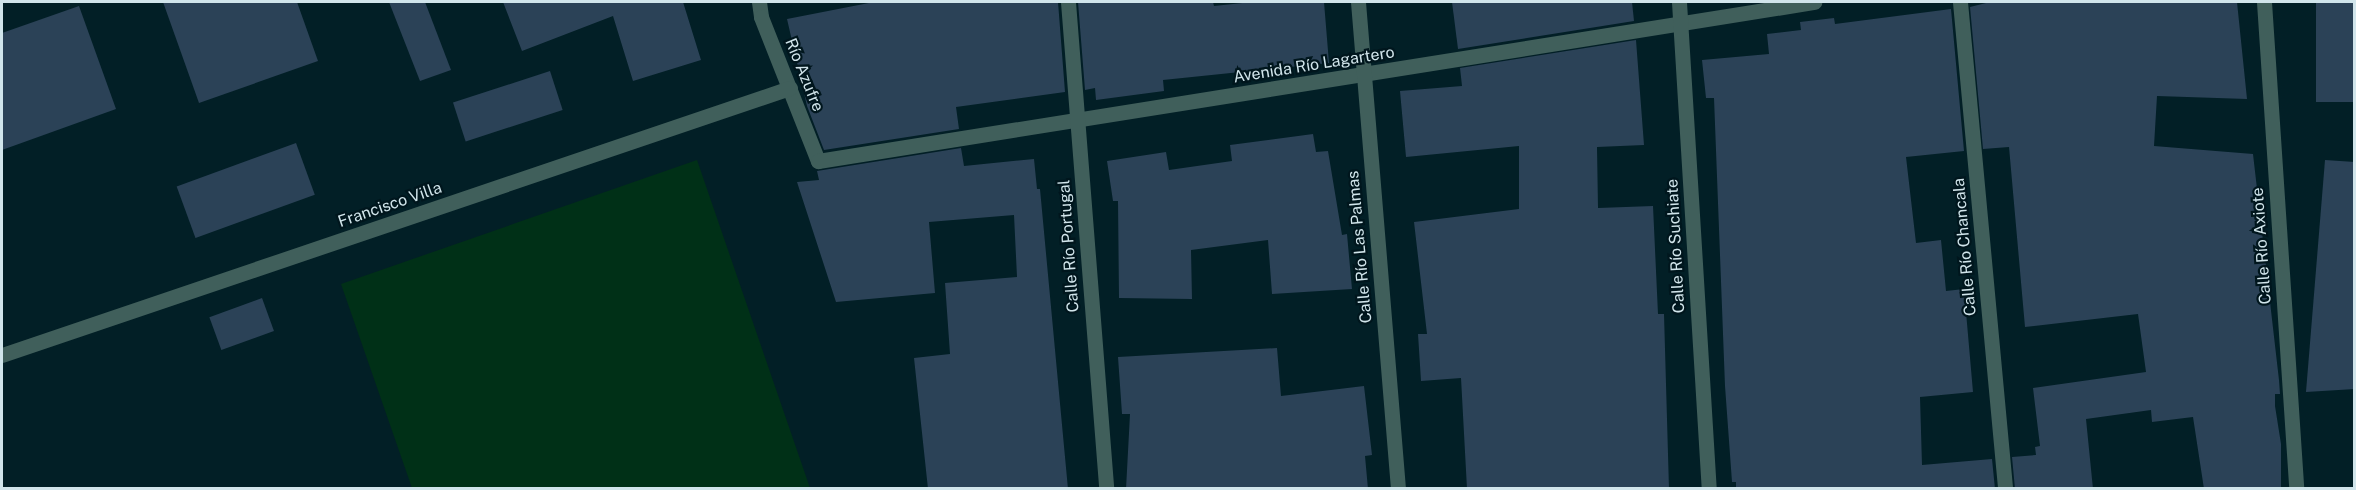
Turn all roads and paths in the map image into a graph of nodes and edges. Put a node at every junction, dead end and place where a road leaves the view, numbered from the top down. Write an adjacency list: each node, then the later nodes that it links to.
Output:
1 (759, 2): 10 (street, Río Azufre)
2 (1068, 2): 11 (street, Calle Río Portugal)
3 (1358, 2): 9 (street, Calle Río Las Palmas)
4 (1679, 2): 8 (street, Calle Río Suchiate)
5 (1814, 2): 8 (street, Avenida Río Lagartero)
6 (1960, 2): 17 (street, Calle Río Chancala)
7 (2264, 2): 18 (street, Calle Río Axiote)
8 (1681, 24): 9 (street, Avenida Río Lagartero); 16 (street, Calle Río Suchiate)
9 (1364, 76): 11 (street, Avenida Río Lagartero); 15 (street, Calle Río Las Palmas)
10 (790, 88): 12 (street, Río Azufre); 13 (street, Francisco Villa)
11 (1077, 120): 12 (street, Avenida Río Lagartero); 14 (street, Calle Río Portugal)
12 (818, 161)
13 (2, 355)
14 (1106, 489)
15 (1398, 489)
16 (1709, 489)
17 (2005, 489)
18 (2296, 489)

